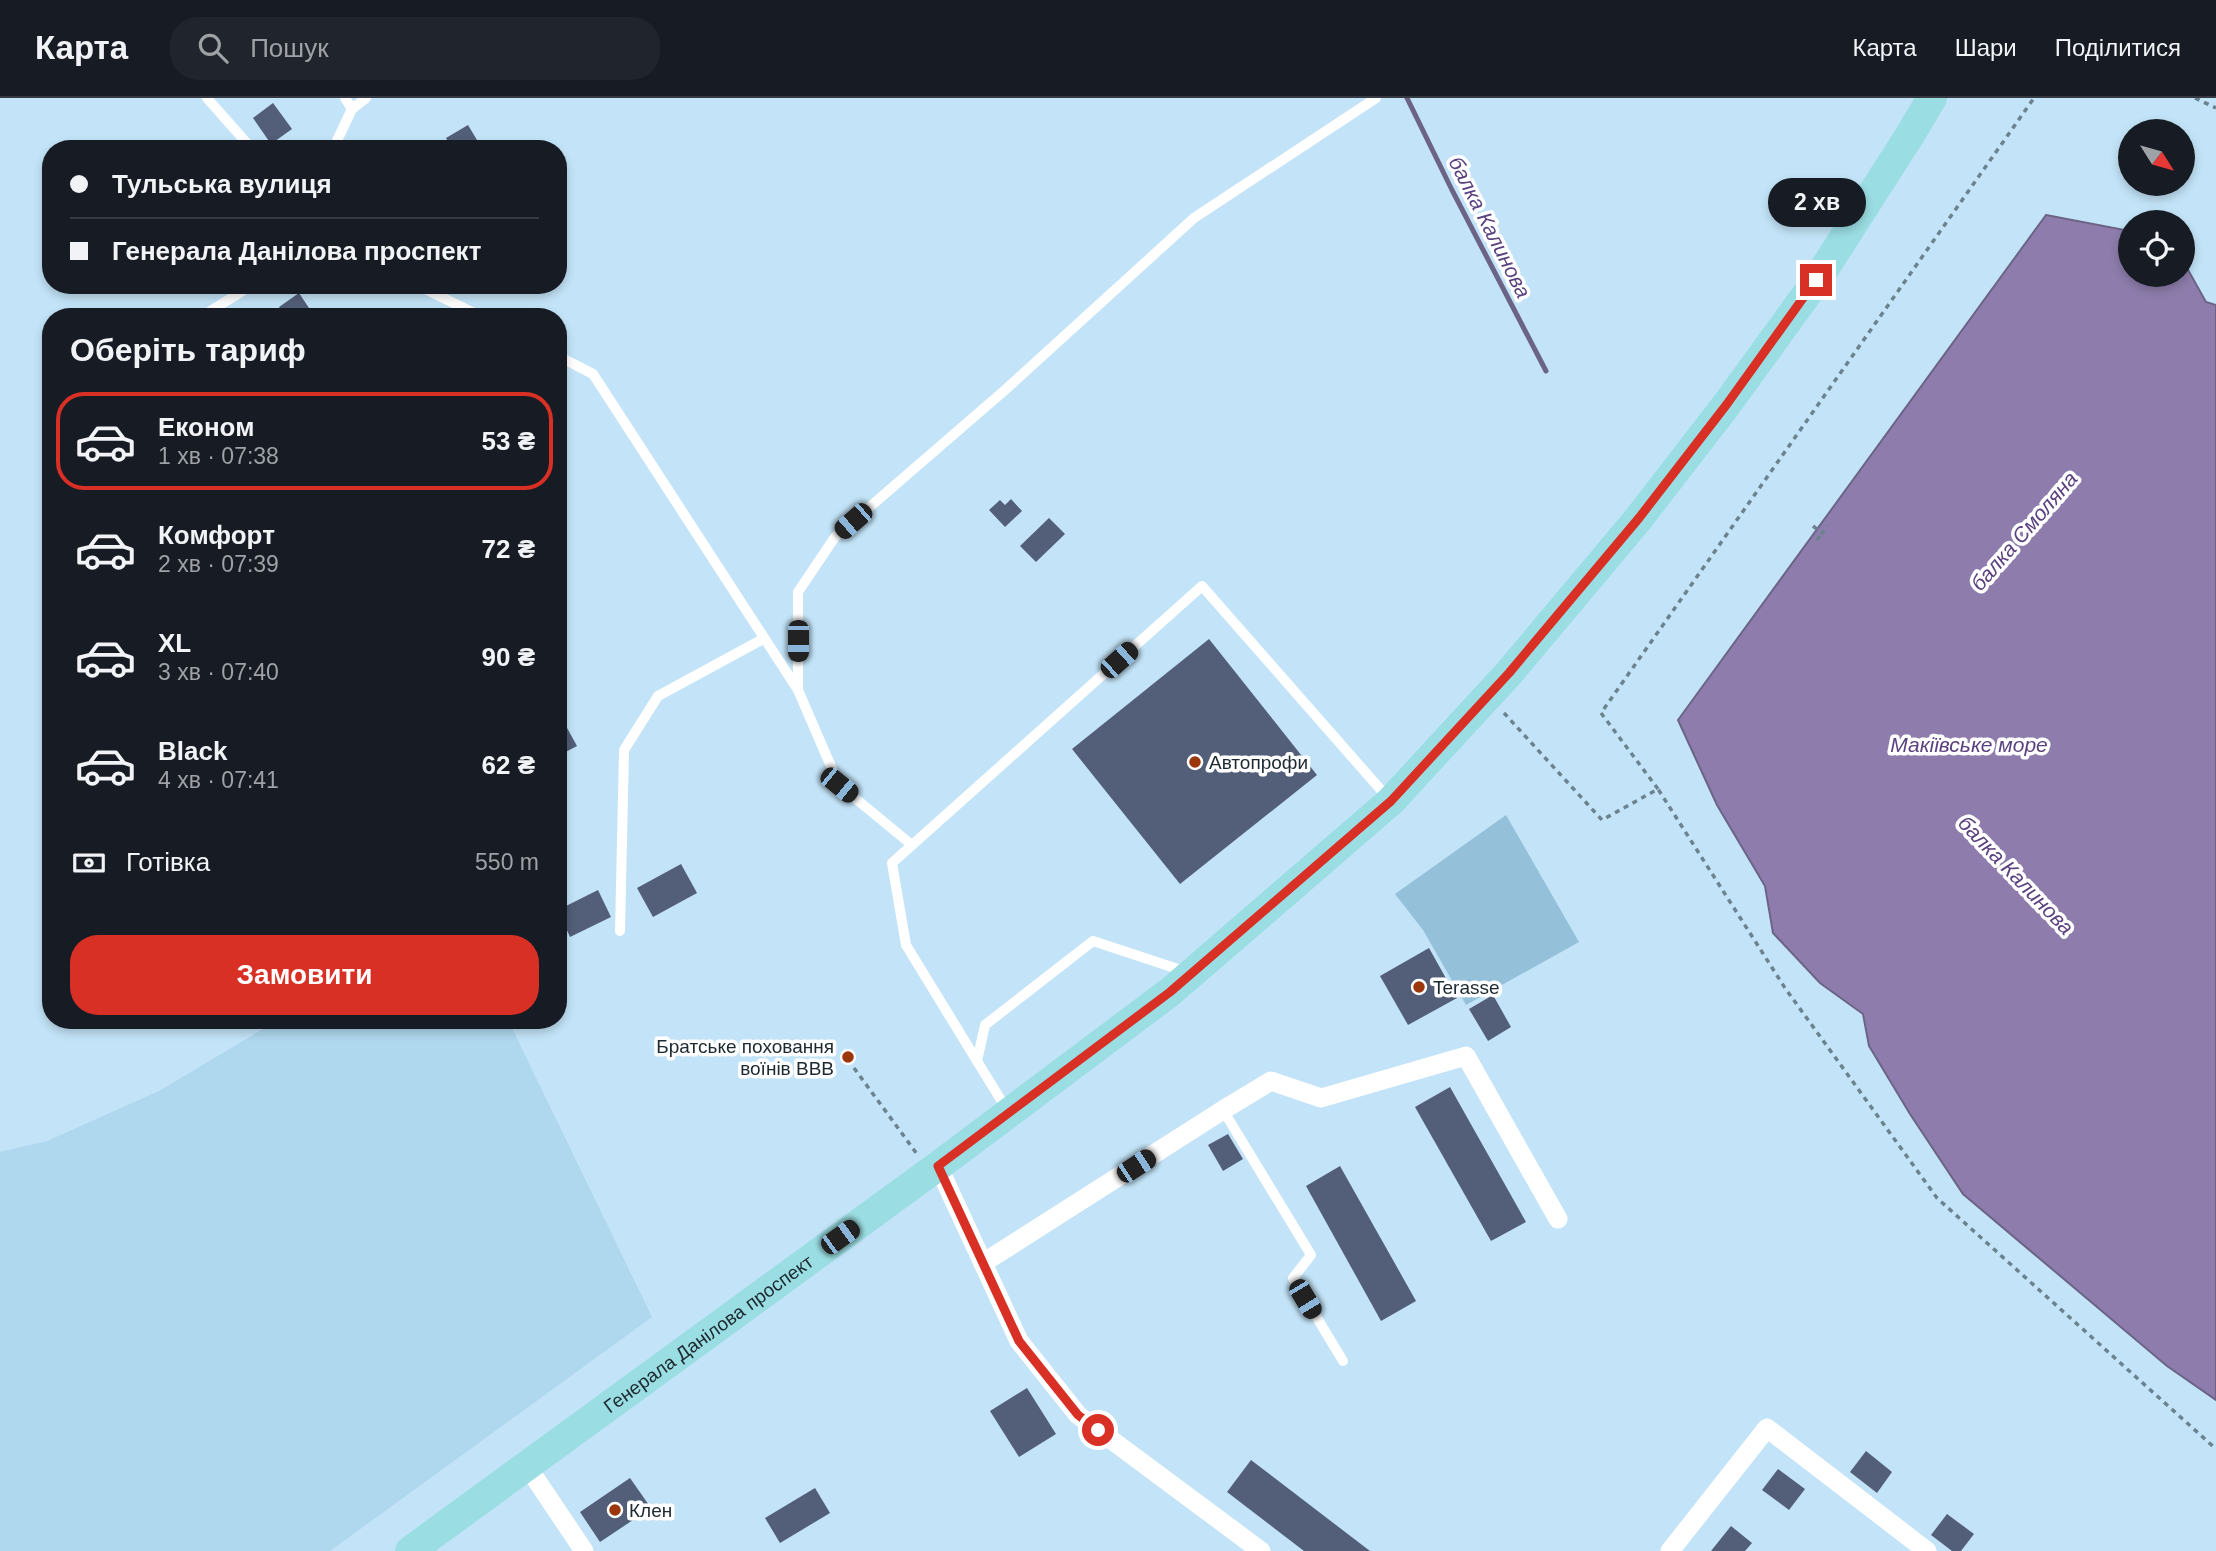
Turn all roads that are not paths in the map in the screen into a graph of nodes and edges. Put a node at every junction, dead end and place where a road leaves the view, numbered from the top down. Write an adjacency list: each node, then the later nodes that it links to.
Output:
1 (207, 98): 7 (lane)
2 (345, 98): 6 (lane)
3 (366, 98): 6 (lane)
4 (1376, 98): 15 (lane)
5 (1932, 98): 16 (main road, Генерала Данілова проспект)
6 (352, 108): 8 (lane)
7 (244, 140)
8 (337, 140)
9 (237, 294): 11 (lane)
10 (435, 294): 12 (lane)
11 (215, 308)
12 (464, 308)
13 (567, 361): 14 (lane)
14 (763, 639): 15 (lane); 18 (lane)
15 (798, 690): 17 (lane)
16 (1391, 801): 17 (lane); 19 (main road, Генерала Данілова проспект)
17 (912, 845): 20 (lane)
18 (620, 932)
19 (1191, 974): 20 (lane); 22 (main road, Генерала Данілова проспект)
20 (977, 1060): 22 (lane)
21 (1223, 1110): 24 (street); 25 (street); 26 (lane)
22 (1009, 1113): 23 (main road, Генерала Данілова проспект)
23 (934, 1169): 25 (street); 27 (main road, Генерала Данілова проспект)
24 (1558, 1219)
25 (983, 1263): 31 (street)
26 (1343, 1361)
27 (527, 1466): 28 (main road, Генерала Данілова проспект); 30 (street)
28 (435, 1541): 29 (main road, Генерала Данілова проспект)
29 (410, 1551)
30 (584, 1551)
31 (1261, 1551)
32 (1670, 1551): 33 (street)
33 (1927, 1551)

